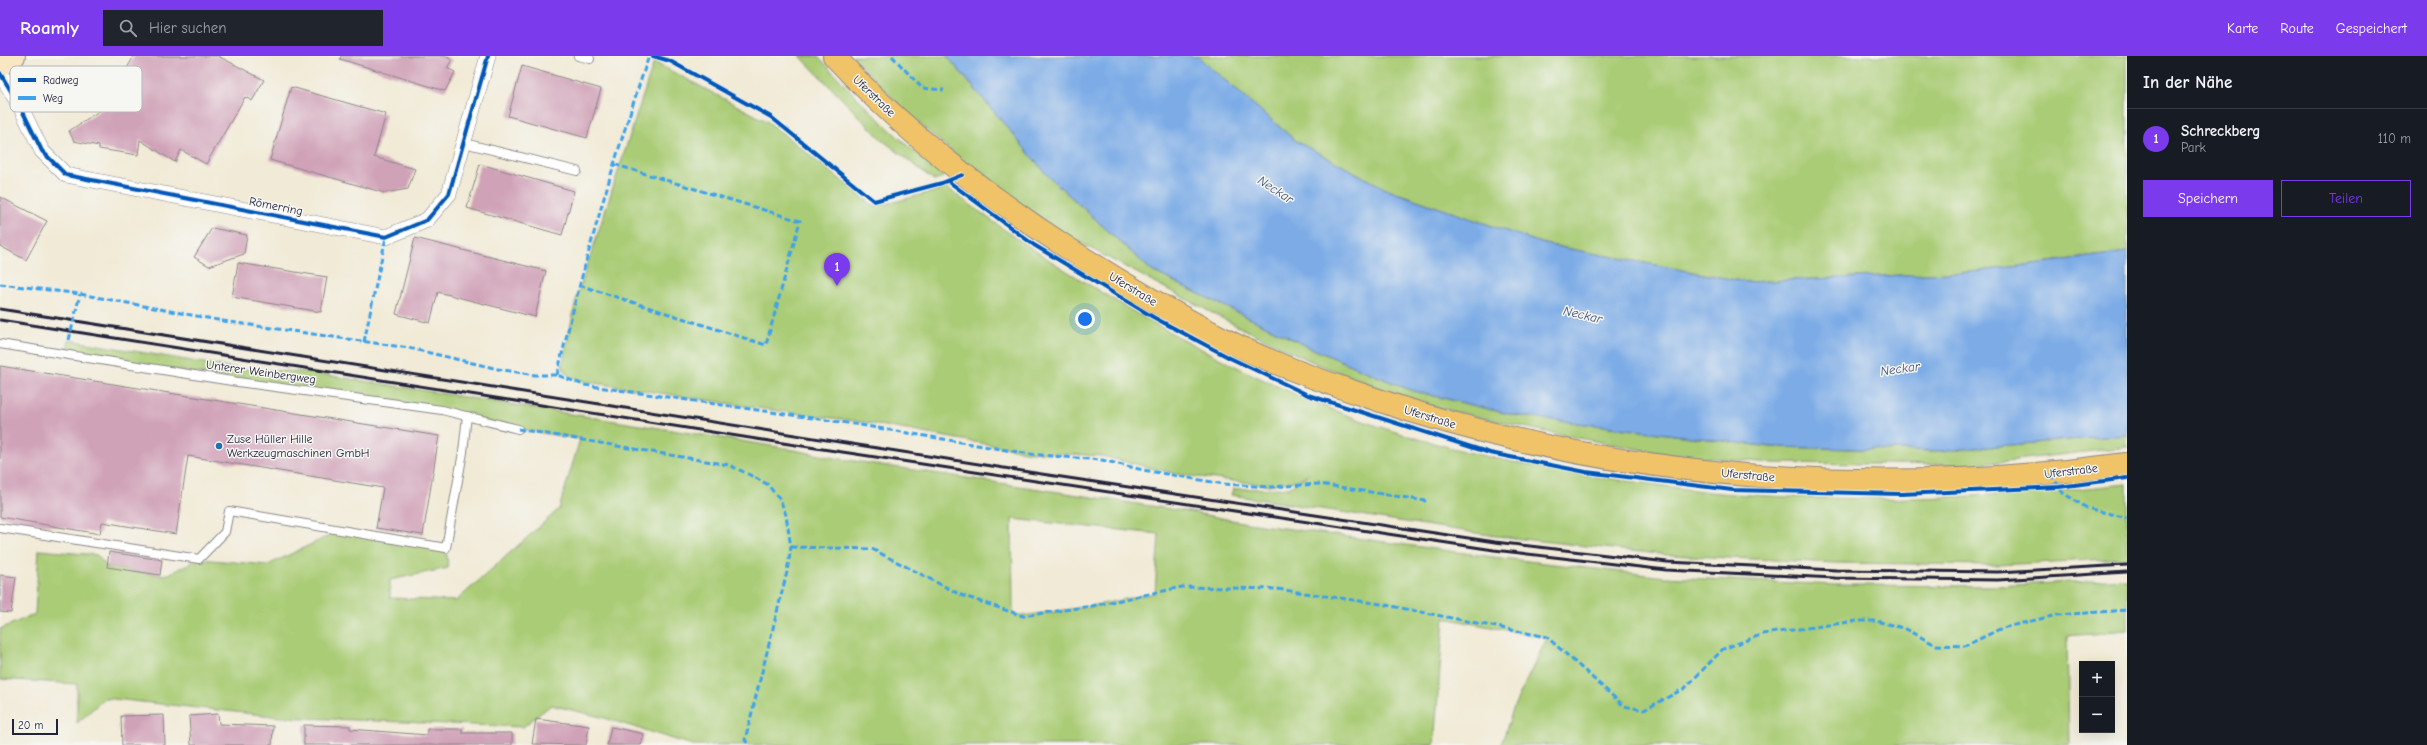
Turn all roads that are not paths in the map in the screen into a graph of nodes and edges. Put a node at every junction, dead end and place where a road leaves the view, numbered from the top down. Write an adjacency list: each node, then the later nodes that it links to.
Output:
1 (14, 56): 6 (street)
2 (488, 56): 10 (street, Römerring)
3 (578, 56): 5 (lane)
4 (834, 56): 15 (main road, Uferstraße)
5 (590, 59)
6 (0, 65)
7 (0, 73): 8 (street, Römerring)
8 (10, 90)
9 (23, 112): 10 (street, Römerring)
10 (464, 143): 11 (lane)
11 (577, 171)
12 (0, 344): 13 (lane, Unterer Weinbergweg)
13 (467, 416): 14 (lane, Unterer Weinbergweg); 16 (lane)
14 (518, 429)
15 (2127, 464)
16 (0, 528)

